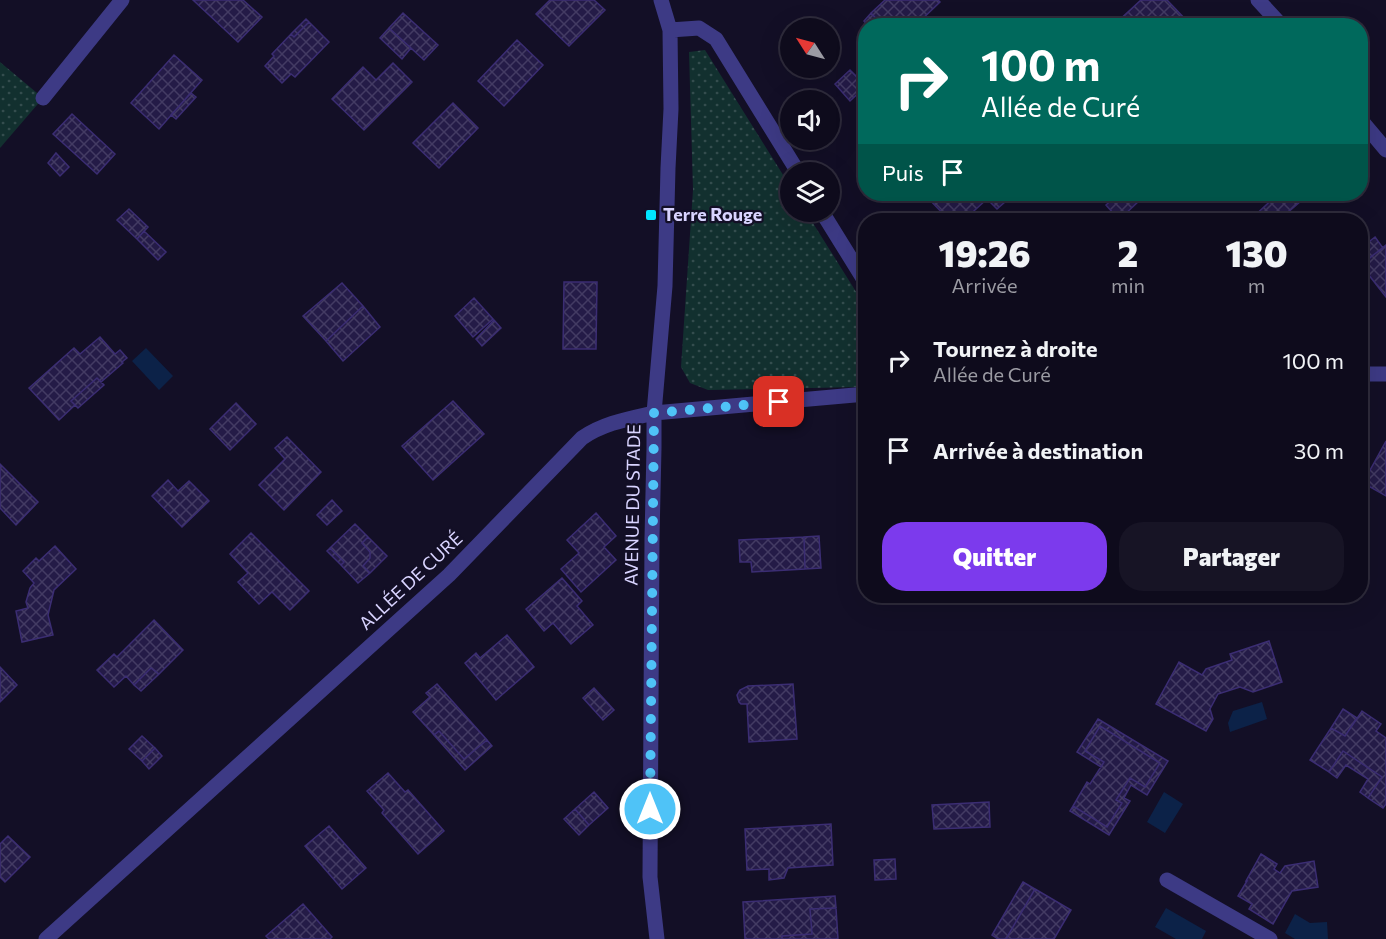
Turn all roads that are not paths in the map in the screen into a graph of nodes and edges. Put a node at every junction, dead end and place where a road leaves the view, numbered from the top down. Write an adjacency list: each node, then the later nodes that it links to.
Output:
1 (122, 0): 6 (street)
2 (661, 0): 5 (street, AVENUE DU STADE)
3 (1258, 0): 4 (street)
4 (1275, 18)
5 (670, 30): 9 (street); 15 (street, AVENUE DU STADE)
6 (43, 98)
7 (1368, 129): 8 (street)
8 (1386, 150)
9 (792, 162)
10 (828, 222): 11 (street)
11 (858, 269)
12 (1368, 374): 13 (street)
13 (1386, 374)
14 (858, 395): 15 (street, ALLÉE DE CURÉ)
15 (654, 413): 17 (street, ALLÉE DE CURÉ); 18 (street, AVENUE DU STADE)
16 (1167, 880): 19 (street)
17 (46, 939)
18 (657, 939)
19 (1270, 939)

